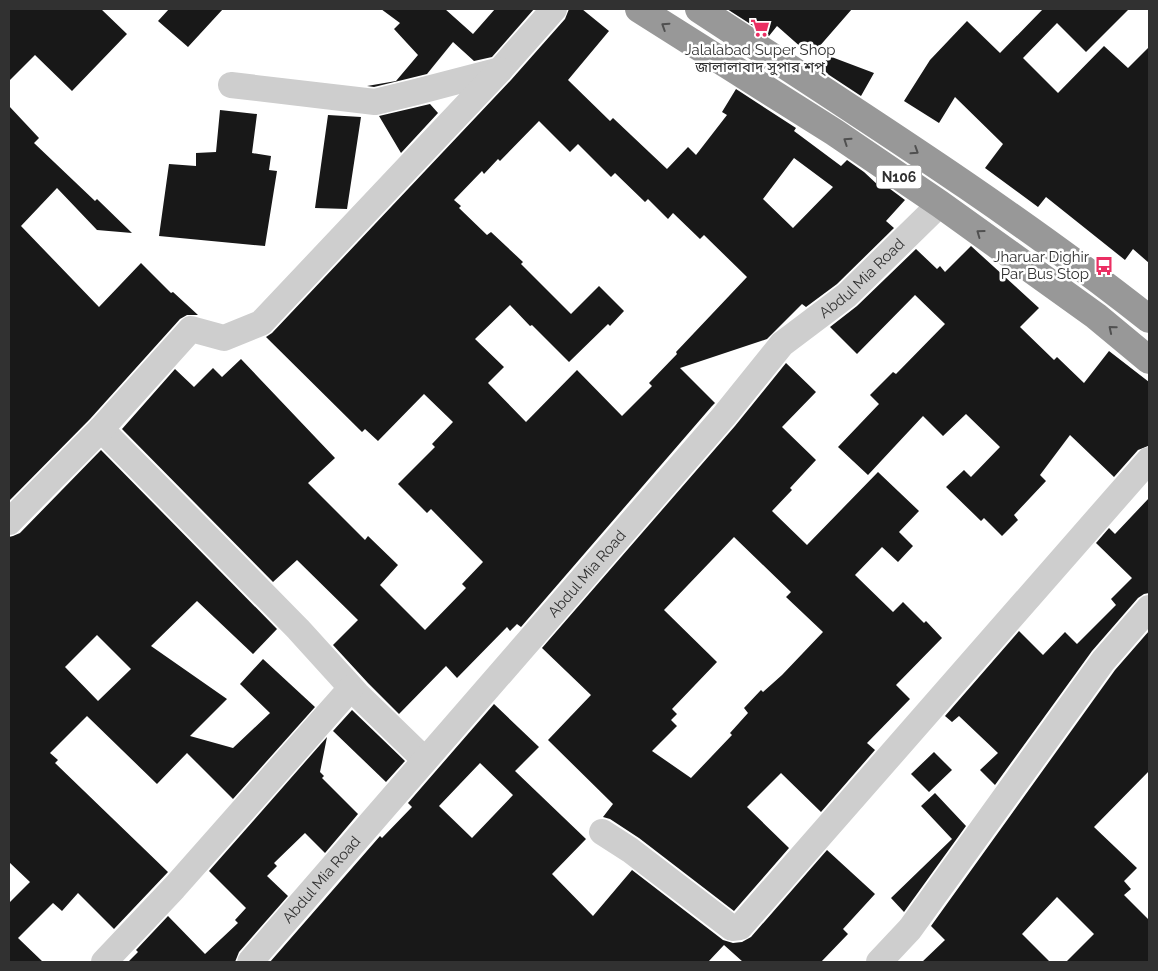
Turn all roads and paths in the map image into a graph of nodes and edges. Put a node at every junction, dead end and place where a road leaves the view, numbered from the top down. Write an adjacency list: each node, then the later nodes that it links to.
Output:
1 (554, 9): 4 (street)
2 (639, 9): 6 (highway, N106, one-way to 2)
3 (699, 9): 7 (highway, N106, one-way to 7)
4 (500, 70): 5 (street); 9 (street)
5 (231, 85)
6 (940, 204): 8 (highway, N106, one-way to 6); 14 (street, Abdul Mia Road)
7 (1149, 319)
8 (1149, 360)
9 (101, 429): 11 (street); 13 (street)
10 (1149, 460): 15 (street)
11 (9, 522)
12 (1149, 608): 18 (street)
13 (351, 688): 14 (street); 16 (street)
14 (425, 760): 17 (street, Abdul Mia Road)
15 (602, 832)
16 (104, 962)
17 (250, 962)
18 (879, 962)

